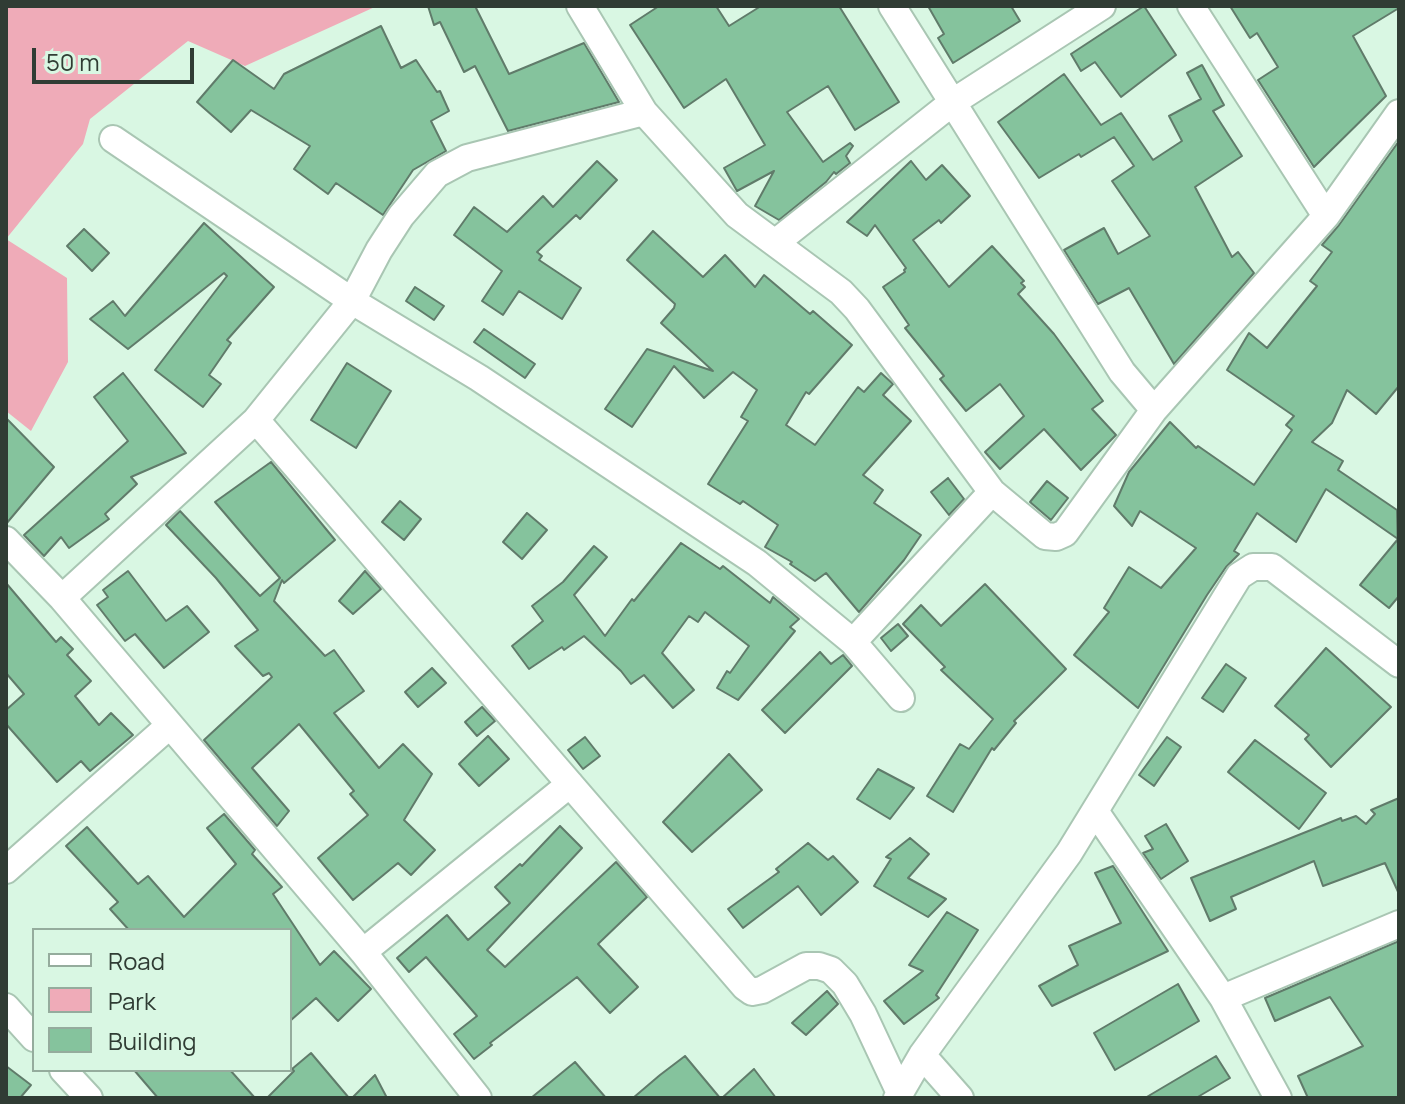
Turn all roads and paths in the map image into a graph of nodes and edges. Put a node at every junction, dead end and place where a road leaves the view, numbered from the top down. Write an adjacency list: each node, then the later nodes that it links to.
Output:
1 (580, 6): 6 (street)
2 (892, 6): 5 (street)
3 (1102, 6): 5 (street)
4 (1191, 6): 9 (street)
5 (953, 102): 10 (street); 12 (street)
6 (644, 112): 10 (street); 11 (street)
7 (1399, 113): 9 (street)
8 (113, 139): 11 (street)
9 (1326, 216): 12 (street)
10 (775, 243): 14 (street)
11 (352, 301): 13 (street); 17 (street)
12 (1154, 410): 14 (street)
13 (256, 420): 16 (street); 21 (street)
14 (992, 492): 17 (street)
15 (6, 540): 16 (street)
16 (62, 598): 20 (street)
17 (853, 642): 19 (street)
18 (1399, 664): 22 (street)
19 (901, 698)
20 (170, 725): 23 (street); 25 (street)
21 (570, 784): 25 (street); 31 (street)
22 (1095, 811): 26 (street); 29 (street)
23 (6, 870)
24 (1399, 924): 26 (street)
25 (363, 952): 33 (street)
26 (1223, 998): 35 (street)
27 (6, 1007): 28 (street)
28 (32, 1036)
29 (922, 1055): 31 (street); 34 (street)
30 (65, 1072): 32 (street)
31 (898, 1096)
32 (89, 1098)
33 (478, 1098)
34 (960, 1098)
35 (1278, 1098)

